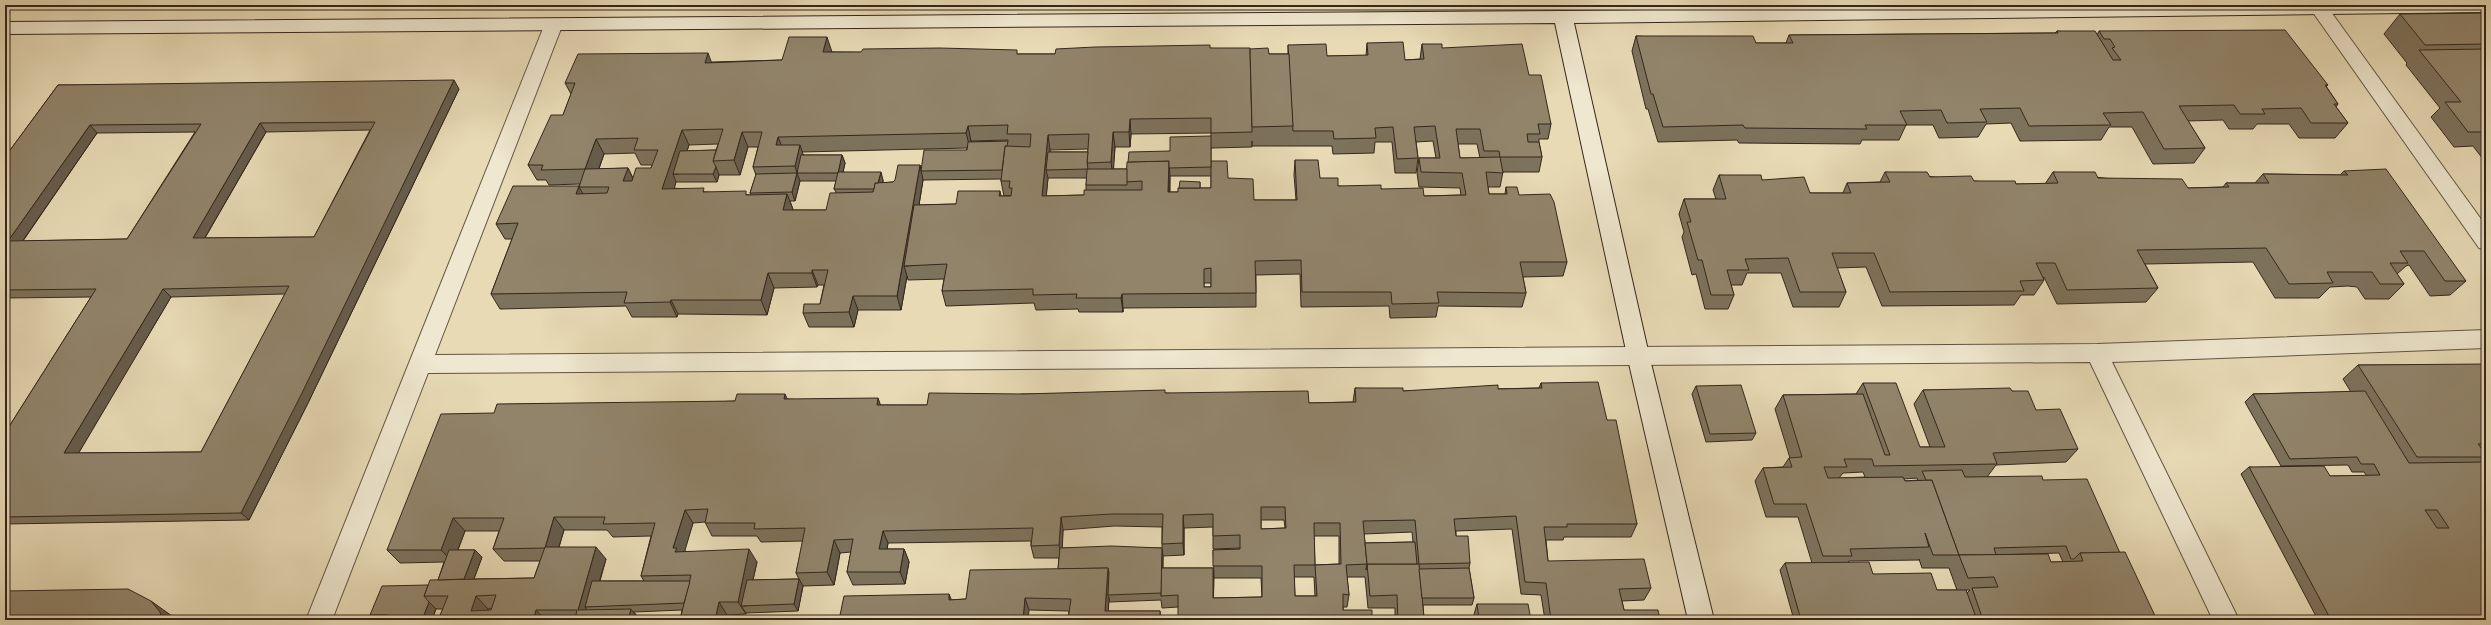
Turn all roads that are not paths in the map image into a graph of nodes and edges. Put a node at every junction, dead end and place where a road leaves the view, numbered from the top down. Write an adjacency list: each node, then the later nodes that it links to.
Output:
1 (2486, 6): 2 (street)
2 (2318, 7): 3 (street); 6 (street)
3 (1563, 17): 4 (street); 9 (street)
4 (553, 26): 5 (street); 10 (street)
5 (5, 28)
6 (2486, 242)
7 (2486, 339): 8 (street)
8 (2097, 353): 9 (street); 13 (street)
9 (1638, 355): 10 (street); 12 (street)
10 (420, 364): 11 (street)
11 (319, 620)
12 (1700, 620)
13 (2226, 620)

